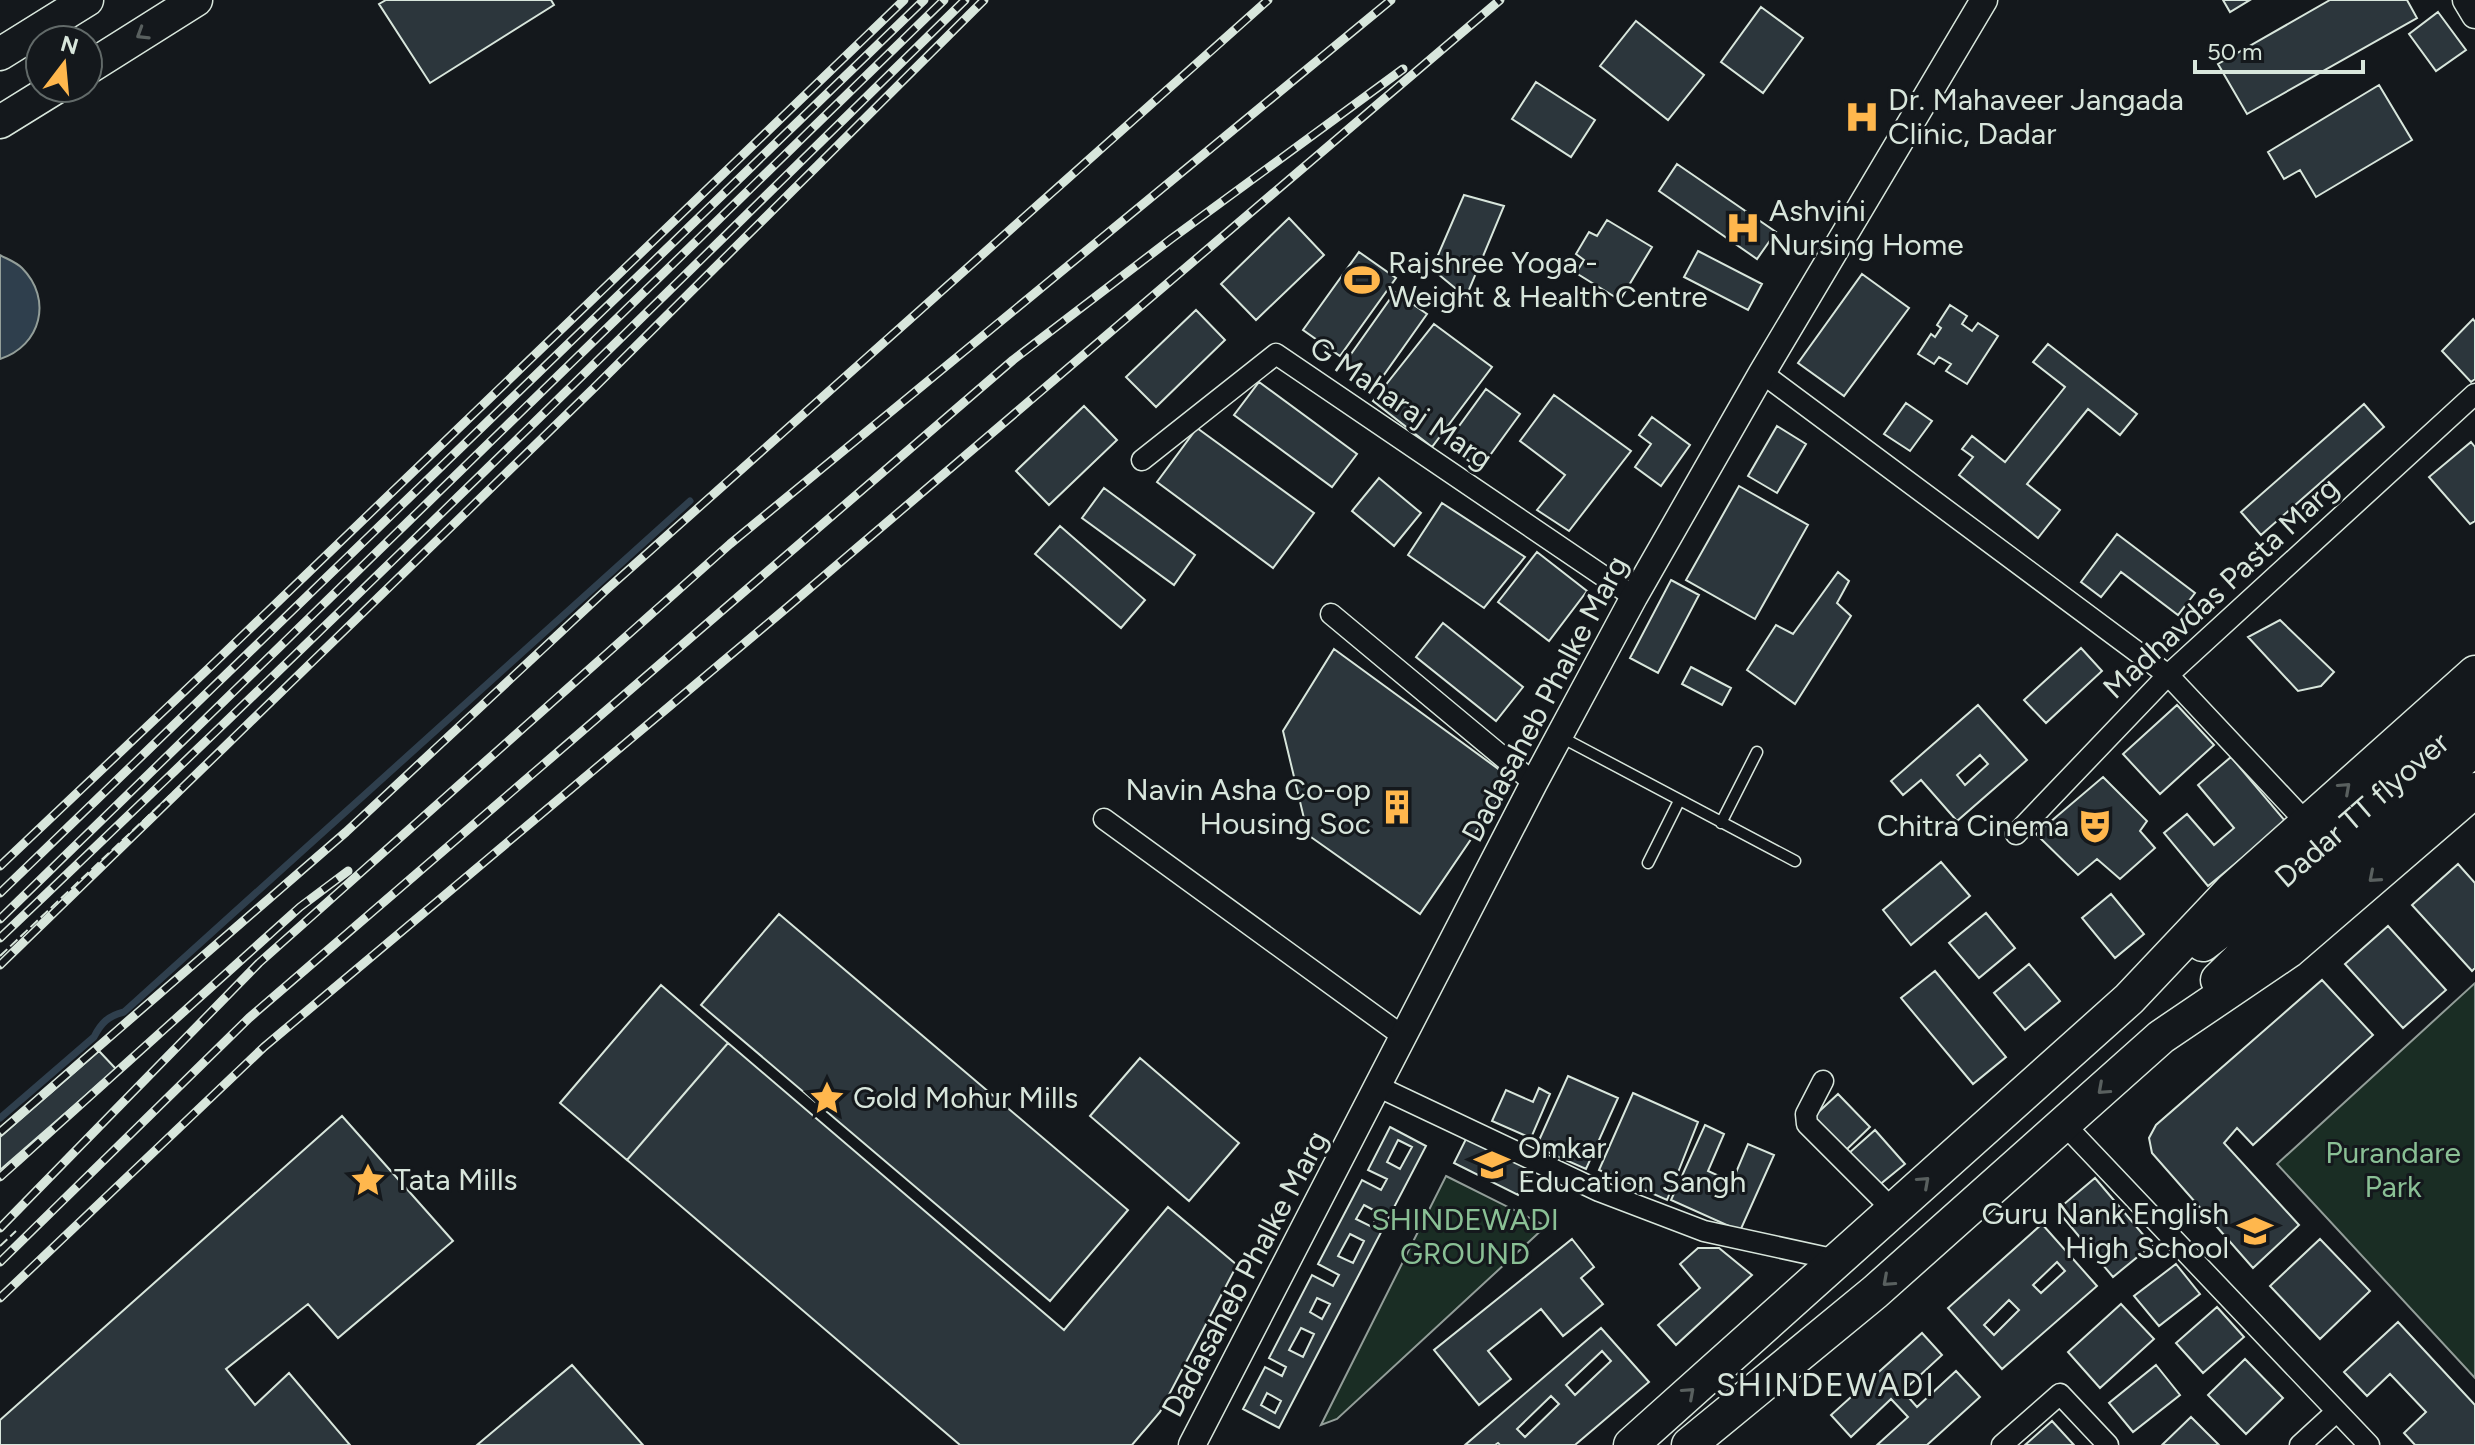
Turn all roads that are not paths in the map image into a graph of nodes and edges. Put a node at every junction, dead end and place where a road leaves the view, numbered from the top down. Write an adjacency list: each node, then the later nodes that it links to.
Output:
1 (87, 0): 6 (main road)
2 (196, 0): 7 (main road, one-way to 7)
3 (1984, 0): 10 (street, Dadasaheb Phalke Marg)
4 (2466, 0): 5 (street)
5 (2475, 15)
6 (0, 54)
7 (104, 58)
8 (29, 104): 9 (main road)
9 (0, 122)
10 (1762, 373): 13 (street, Dadasaheb Phalke Marg); 16 (street)
11 (2472, 404): 16 (street, Madhavdas Pasta Marg)
12 (1142, 460): 13 (street, G Maharaj Marg)
13 (1634, 597): 18 (street, Dadasaheb Phalke Marg)
14 (1331, 614): 21 (street)
15 (2475, 673): 26 (highway, one-way to 15)
16 (2168, 675): 26 (street); 27 (street, Madhavdas Pasta Marg)
17 (2475, 710): 30 (highway, Dadar TT flyover)
18 (1559, 736): 21 (street, Dadasaheb Phalke Marg); 23 (lane)
19 (2475, 748): 30 (highway, Dadar TT flyover)
20 (1757, 752): 25 (lane)
21 (1534, 783): 32 (street, Dadasaheb Phalke Marg)
22 (2475, 790): 33 (highway, one-way to 33)
23 (1679, 801): 25 (lane); 29 (lane)
24 (1104, 819): 32 (street)
25 (1721, 823): 28 (lane)
26 (2307, 823): 31 (highway)
27 (2016, 834)
28 (1795, 861)
29 (1648, 863)
30 (2259, 920): 31 (highway); 33 (highway)
31 (2129, 999): 37 (highway, one-way to 31)
32 (1404, 1037): 35 (street, Dadasaheb Phalke Marg)
33 (2161, 1037): 36 (highway, one-way to 36)
34 (1823, 1081): 37 (street)
35 (1379, 1087): 38 (street); 40 (street, Dadasaheb Phalke Marg)
36 (2064, 1124): 39 (street); 42 (highway, one-way to 42)
37 (1893, 1210): 38 (highway)
38 (1837, 1260): 41 (highway, one-way to 38)
39 (2336, 1412): 45 (street); 46 (street)
40 (1192, 1445)
41 (1631, 1445)
42 (1689, 1445)
43 (2002, 1445): 44 (street)
44 (2108, 1445)
45 (2300, 1445)
46 (2369, 1445)

